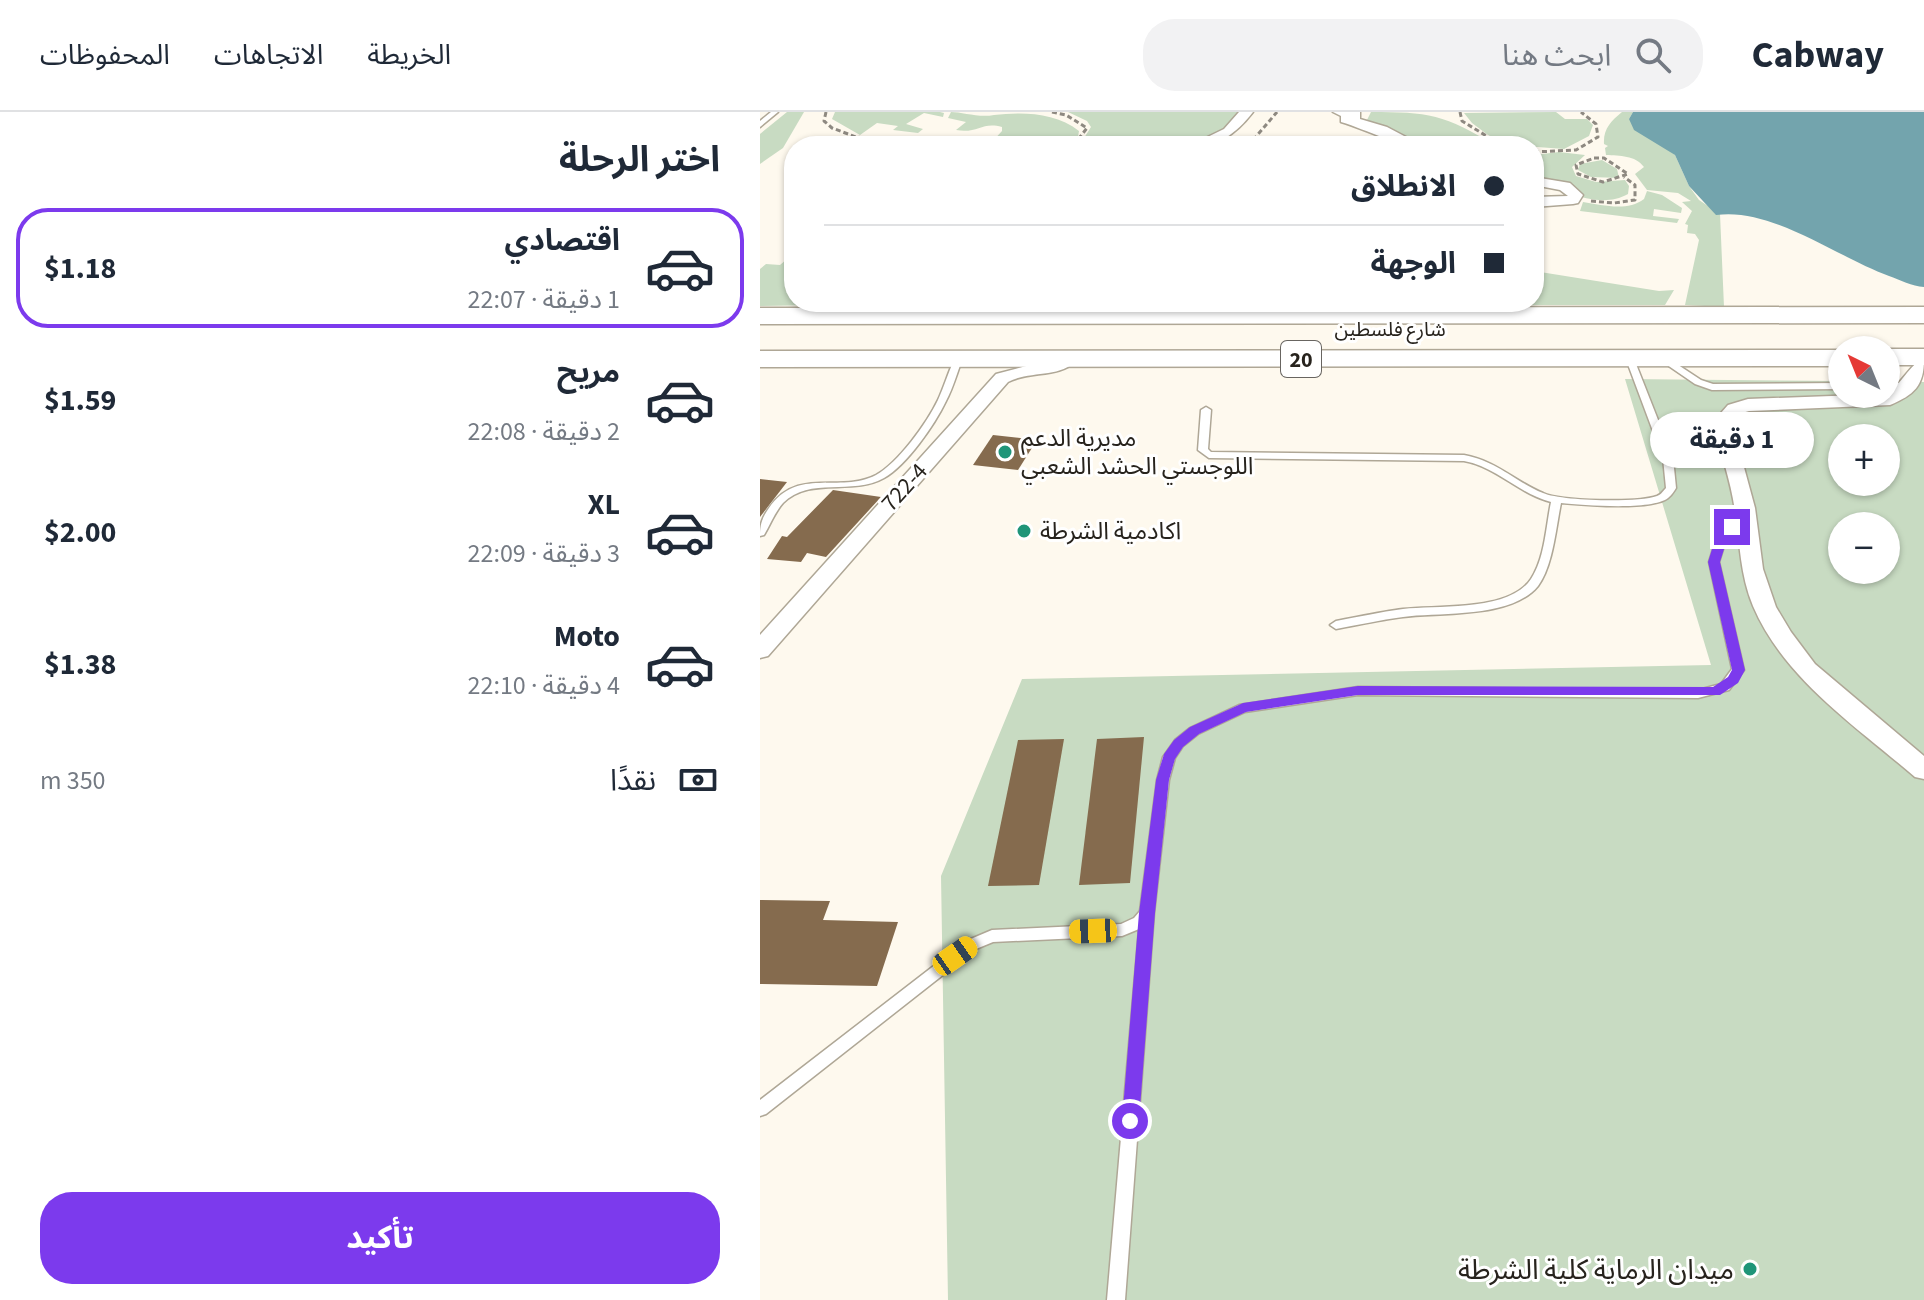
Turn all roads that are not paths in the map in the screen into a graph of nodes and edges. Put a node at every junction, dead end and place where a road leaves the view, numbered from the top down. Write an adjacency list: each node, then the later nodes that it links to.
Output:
1 (775, 112): 4 (lane)
2 (1246, 112): 5 (street)
3 (1340, 112): 6 (street)
4 (760, 125)
5 (1220, 136)
6 (1396, 136)
7 (1544, 183): 8 (street)
8 (1544, 202)
9 (945, 312): 13 (main road)
10 (1077, 312): 16 (main road)
11 (1103, 312): 14 (main road)
12 (1924, 315): 14 (main road)
13 (760, 316)
14 (1128, 316): 17 (main road)
15 (760, 329): 16 (main road, شارع فلسطين / 20)
16 (1038, 329): 17 (main road, شارع فلسطين / 20)
17 (1168, 329): 18 (main road, شارع فلسطين / 20)
18 (1924, 329)
19 (1900, 357): 20 (main road)
20 (1924, 357)
21 (1663, 358): 22 (main road, شارع فلسطين / 20); 24 (main road, شارع فلسطين / 20); 28 (lane)
22 (1828, 358)
23 (760, 359): 25 (main road, شارع فلسطين / 20)
24 (1630, 359): 26 (main road, شارع فلسطين / 20); 32 (lane)
25 (958, 360): 26 (main road, شارع فلسطين / 20); 34 (lane)
26 (1068, 360): 36 (street, 722-4)
27 (1924, 364): 30 (street)
28 (1828, 386)
29 (1900, 386): 30 (lane)
30 (1908, 386): 33 (street)
31 (1206, 410): 32 (lane)
32 (1557, 499): 35 (lane)
33 (1745, 508): 37 (street); 38 (lane)
34 (760, 533)
35 (1336, 625)
36 (760, 650)
37 (1924, 770)
38 (1147, 913): 39 (lane); 40 (lane)
39 (760, 1109)
40 (1116, 1300)

